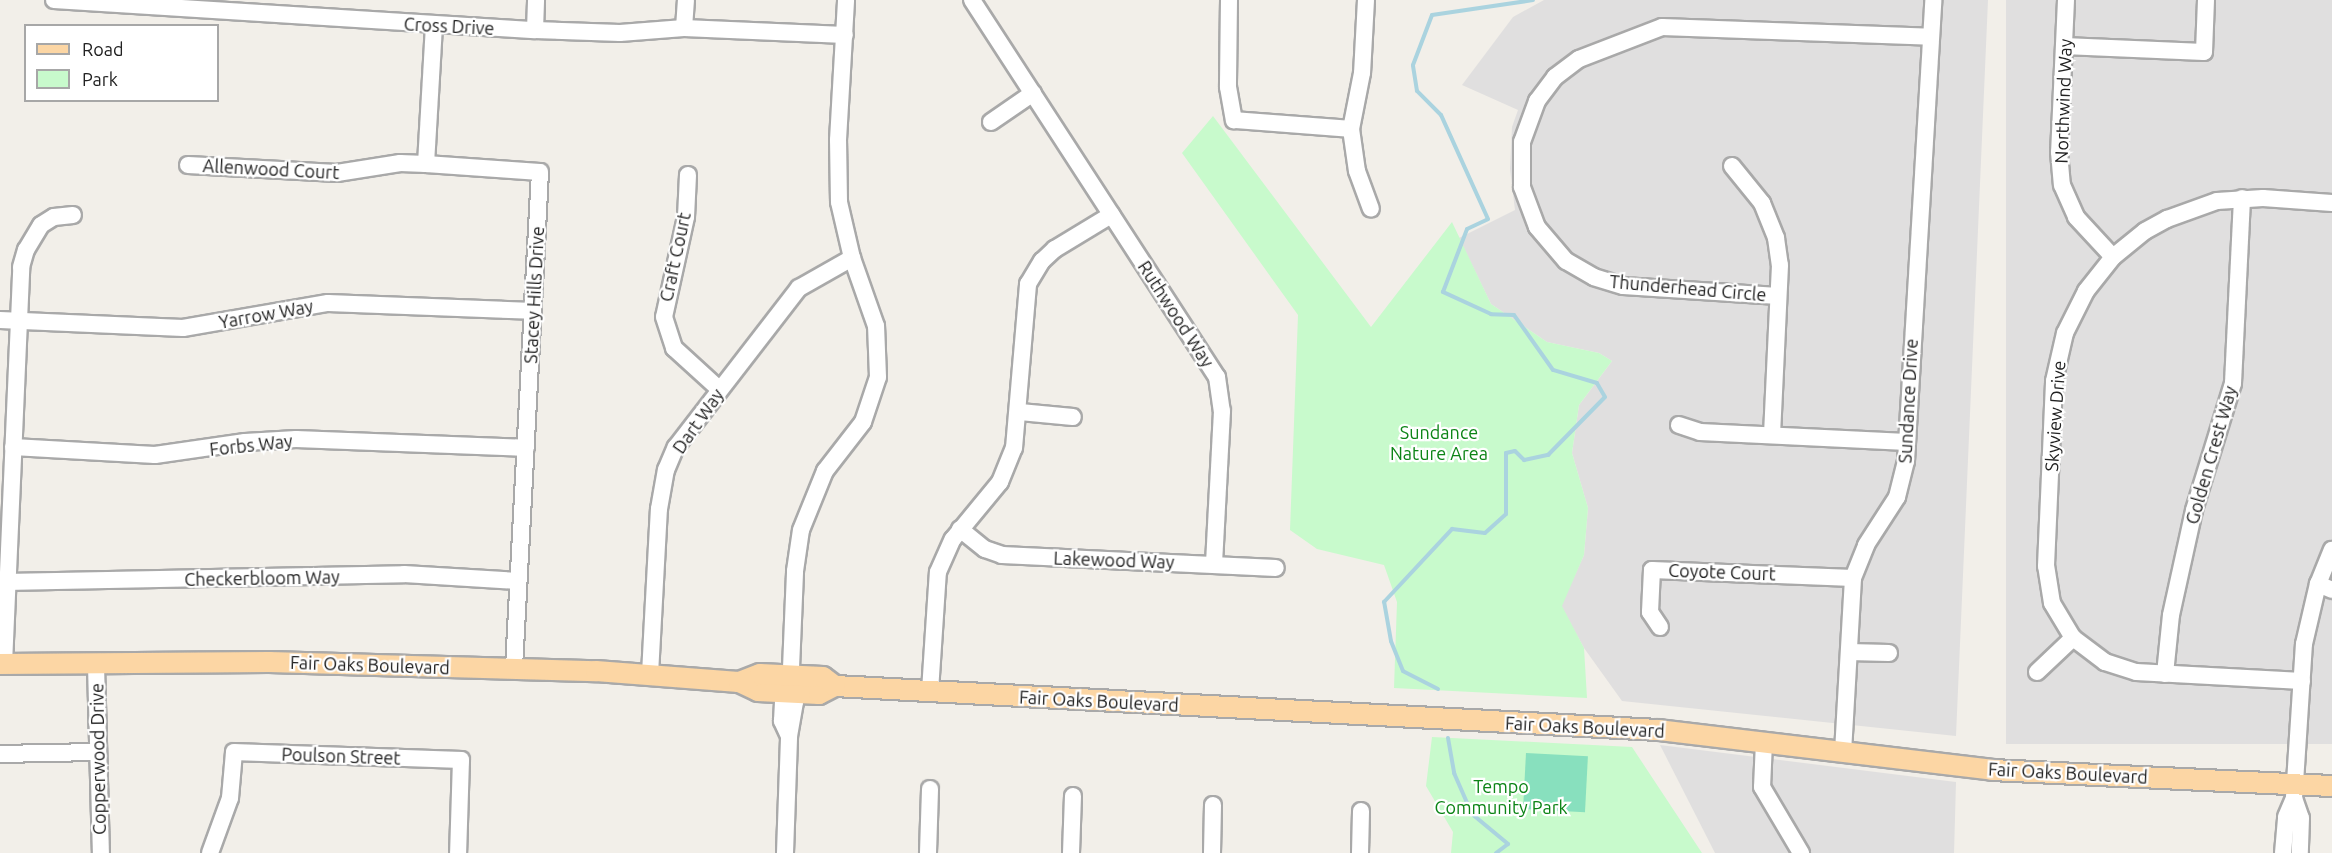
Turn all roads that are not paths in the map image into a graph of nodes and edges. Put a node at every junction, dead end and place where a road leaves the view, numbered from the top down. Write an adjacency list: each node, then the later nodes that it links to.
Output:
1 (54, 0): 2 (street, Cross Drive)
2 (64, 0): 12 (street, Cross Drive)
3 (537, 0): 15 (street)
4 (686, 0): 14 (street)
5 (846, 0): 16 (street)
6 (972, 0): 19 (street, Ruthwood Way)
7 (1229, 0): 21 (street)
8 (1366, 0): 21 (street)
9 (1933, 0): 17 (street, Sundance Drive)
10 (2066, 0): 18 (street, Northwind Way)
11 (2206, 0): 18 (street)
12 (233, 5): 13 (street, Cross Drive)
13 (435, 26): 15 (street, Cross Drive); 22 (street)
14 (684, 28): 15 (street, Cross Drive); 16 (street, Cross Drive)
15 (535, 30)
16 (845, 35): 32 (street)
17 (1931, 37): 33 (street, Thunderhead Circle); 42 (street, Sundance Drive)
18 (2064, 46): 31 (street, Northwind Way)
19 (1033, 93): 20 (street); 30 (street, Ruthwood Way)
20 (991, 122)
21 (1351, 129): 28 (street)
22 (426, 164): 23 (street, Allenwood Court); 34 (street, Stacey Hills Drive)
23 (188, 165)
24 (1732, 166): 33 (street)
25 (688, 175): 37 (street, Craft Court)
26 (2242, 198): 27 (street, Skyview Drive); 31 (street, Skyview Drive); 62 (street, Golden Crest Way)
27 (2332, 203)
28 (1371, 209)
29 (72, 215): 36 (street)
30 (1111, 215): 38 (street); 47 (street, Ruthwood Way)
31 (2113, 257): 54 (street, Skyview Drive)
32 (852, 258): 37 (street, Dart Way); 64 (street)
33 (1778, 296): 41 (street, Thunderhead Circle)
34 (533, 311): 36 (street, Yarrow Way); 44 (street, Stacey Hills Drive)
35 (0, 320): 36 (street, Yarrow Way)
36 (19, 321): 43 (street)
37 (719, 389): 61 (street, Dart Way)
38 (1020, 412): 39 (street); 45 (street)
39 (1073, 417)
40 (1679, 425): 41 (street)
41 (1772, 434): 42 (street)
42 (1907, 442): 49 (street, Sundance Drive)
43 (13, 447): 44 (street, Forbs Way); 51 (street)
44 (526, 448): 50 (street, Stacey Hills Drive)
45 (960, 529): 47 (street, Lakewood Way); 65 (street)
46 (2332, 550): 52 (street)
47 (1214, 565): 48 (street, Lakewood Way)
48 (1276, 568)
49 (1853, 578): 53 (street, Coyote Court); 55 (street, Sundance Drive)
50 (518, 581): 51 (street, Checkerbloom Way); 59 (street, Stacey Hills Drive)
51 (5, 582): 57 (street)
52 (2325, 587): 63 (street)
53 (1660, 627)
54 (2073, 638): 60 (street); 62 (street, Skyview Drive)
55 (1849, 652): 56 (street); 68 (street, Sundance Drive)
56 (1890, 653)
57 (2, 664): 58 (main road, Fair Oaks Boulevard)
58 (96, 665): 59 (main road, Fair Oaks Boulevard); 67 (street, Copperwood Drive)
59 (514, 670): 61 (main road, Fair Oaks Boulevard)
60 (2037, 672)
61 (650, 674): 64 (main road, Fair Oaks Boulevard)
62 (2166, 674): 63 (street, Skyview Drive)
63 (2302, 681): 72 (street)
64 (791, 684): 65 (main road, Fair Oaks Boulevard); 80 (street)
65 (930, 691): 66 (main road, Fair Oaks Boulevard)
66 (1764, 742): 68 (main road, Fair Oaks Boulevard); 85 (street)
67 (98, 752): 69 (street); 77 (street, Copperwood Drive)
68 (1843, 752): 72 (main road, Fair Oaks Boulevard)
69 (0, 754)
70 (2332, 786): 72 (main road, Fair Oaks Boulevard)
71 (930, 789): 81 (street)
72 (2294, 791): 76 (street)
73 (1073, 796): 82 (street)
74 (1213, 805): 83 (street)
75 (1361, 812): 84 (street)
76 (2292, 846)
77 (101, 853)
78 (210, 853): 79 (street, Poulson Street)
79 (458, 853)
80 (785, 853)
81 (928, 853)
82 (1071, 853)
83 (1212, 853)
84 (1360, 853)
85 (1801, 853)

